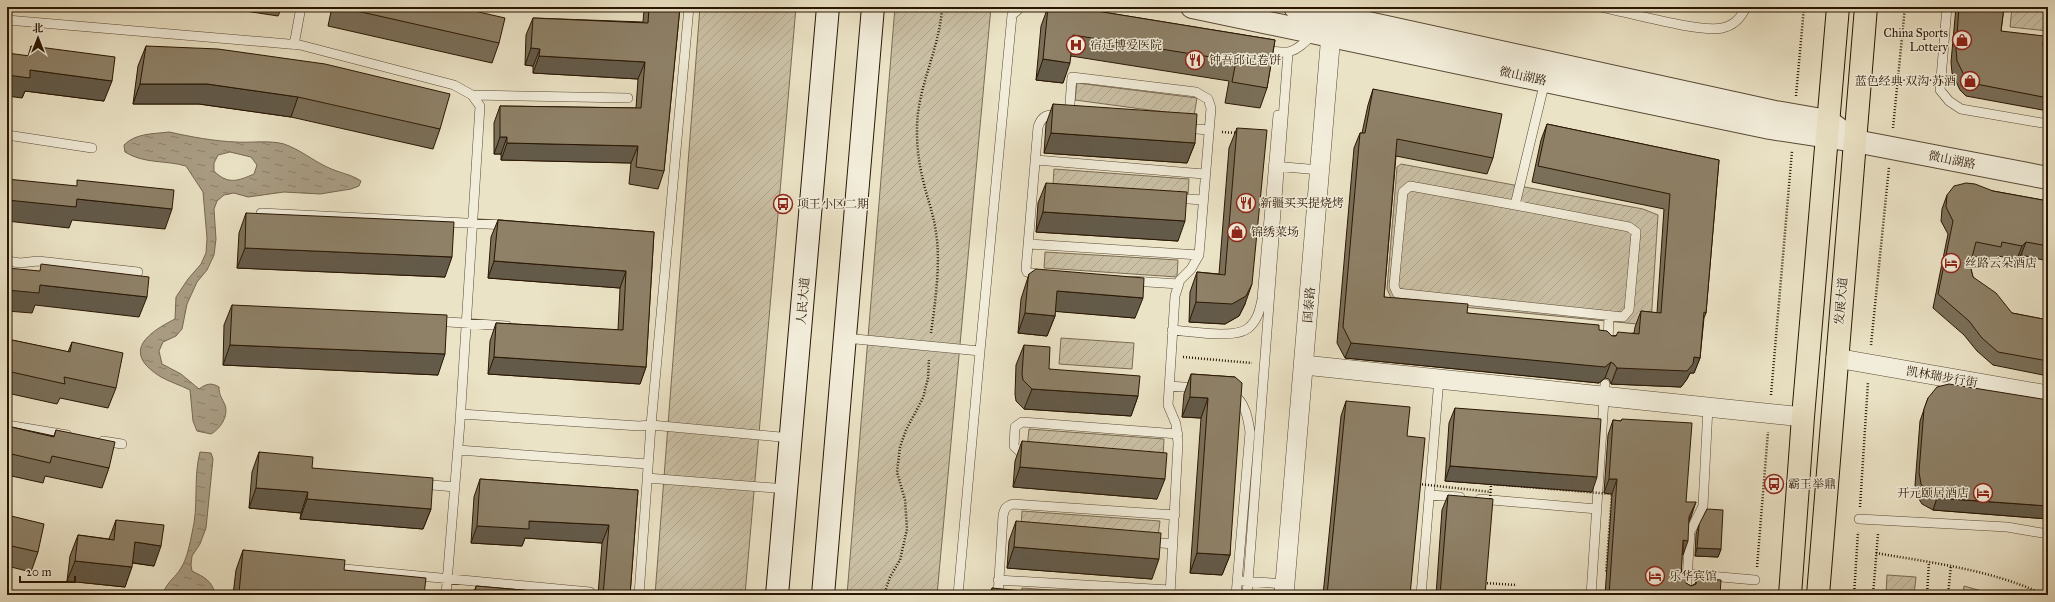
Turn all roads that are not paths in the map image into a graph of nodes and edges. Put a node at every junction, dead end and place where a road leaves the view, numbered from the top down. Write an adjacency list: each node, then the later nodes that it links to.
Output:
1 (301, 7): 17 (lane)
2 (689, 7): 69 (lane)
3 (828, 7): 72 (street, 人民大道)
4 (873, 7): 54 (street)
5 (1020, 7): 56 (lane)
6 (1192, 7): 14 (street, 微山湖路)
7 (1601, 7): 8 (lane)
8 (1746, 7)
9 (1838, 7): 26 (main road)
10 (1866, 7): 29 (main road, 发展大道)
11 (1947, 7): 24 (lane)
12 (1333, 15): 14 (street, 微山湖路); 14 (street, 国泰路); 23 (street, 微山湖路)
13 (7, 20): 17 (lane)
14 (1305, 20): 19 (lane); 20 (street, 微山湖路); 33 (street, 国泰路)
15 (2023, 41): 16 (lane)
16 (2048, 44)
17 (294, 45): 21 (lane)
18 (1253, 48): 19 (lane)
19 (1286, 53): 32 (lane)
20 (1544, 81): 23 (street, 微山湖路); 38 (lane)
21 (472, 95): 22 (lane); 40 (lane)
22 (628, 98)
23 (1794, 124): 26 (street, 微山湖路)
24 (2048, 124)
25 (1178, 127): 27 (lane)
26 (1828, 129): 29 (street, 微山湖路); 67 (main road)
27 (1209, 130): 31 (lane); 34 (lane)
28 (7, 135): 30 (lane)
29 (1856, 141): 35 (street, 微山湖路); 57 (main road, 发展大道)
30 (92, 148)
31 (1036, 160): 34 (lane); 42 (lane)
32 (1276, 167): 33 (lane); 53 (lane); 95 (lane)
33 (1320, 170): 58 (street, 国泰路)
34 (1204, 174): 37 (lane)
35 (2048, 178)
36 (1164, 198): 37 (lane)
37 (1203, 200): 43 (lane)
38 (1515, 205): 49 (lane); 49 (lane)
39 (261, 213): 40 (lane)
40 (472, 222): 41 (lane); 51 (lane)
41 (519, 226)
42 (1029, 244): 43 (lane); 46 (lane)
43 (1199, 254): 48 (lane)
44 (7, 261): 45 (lane)
45 (138, 272)
46 (1054, 275)
47 (1124, 280): 48 (lane)
48 (1179, 284): 53 (lane)
49 (1609, 315): 55 (lane)
50 (426, 320): 51 (lane)
51 (466, 323): 52 (lane); 66 (lane)
52 (520, 326)
53 (1172, 330): 60 (lane)
54 (845, 338): 56 (lane); 102 (street)
55 (1607, 346)
56 (980, 352): 103 (lane)
57 (1836, 358): 64 (street, 凯林瑞步行街); 111 (main road, 发展大道)
58 (1304, 365): 59 (street); 96 (street, 国泰路)
59 (1439, 379): 63 (street); 82 (lane)
60 (1169, 386): 61 (lane); 70 (lane)
61 (1204, 388)
62 (1222, 390): 93 (lane)
63 (1605, 390): 65 (street); 83 (lane)
64 (2048, 395)
65 (1708, 407): 67 (street); 90 (lane)
66 (461, 414): 69 (lane); 75 (lane)
67 (1803, 417): 110 (main road)
68 (7, 425): 71 (lane)
69 (652, 425): 72 (lane); 77 (lane)
70 (1178, 434): 76 (lane); 84 (lane)
71 (76, 437)
72 (791, 438): 81 (street, 人民大道)
73 (92, 439): 74 (lane)
74 (122, 444)
75 (458, 450): 77 (lane); 80 (lane)
76 (1039, 453)
77 (648, 464): 78 (lane)
78 (647, 478): 81 (lane); 100 (lane)
79 (410, 482): 80 (lane)
80 (455, 487): 91 (lane)
81 (786, 489): 101 (street, 人民大道)
82 (1429, 495): 83 (lane); 107 (lane)
83 (1597, 509): 108 (lane)
84 (1175, 515): 88 (lane); 92 (lane)
85 (1859, 519): 86 (lane)
86 (2048, 534)
87 (1142, 541): 88 (lane)
88 (1173, 544): 98 (lane)
89 (324, 567): 91 (lane)
90 (1688, 574): 94 (lane); 109 (lane)
91 (448, 579): 97 (lane); 99 (lane)
92 (998, 580): 98 (lane); 104 (lane)
93 (1238, 580): 95 (lane); 105 (lane)
94 (1756, 580)
95 (1248, 581): 96 (lane); 106 (lane)
96 (1285, 590)
97 (590, 592)
98 (1170, 592)
99 (446, 595)
100 (639, 595)
101 (776, 595)
102 (823, 595)
103 (958, 595)
104 (998, 595)
105 (1236, 595)
106 (1247, 595)
107 (1421, 595)
108 (1591, 595)
109 (1686, 595)
110 (1790, 595)
111 (1818, 595)

